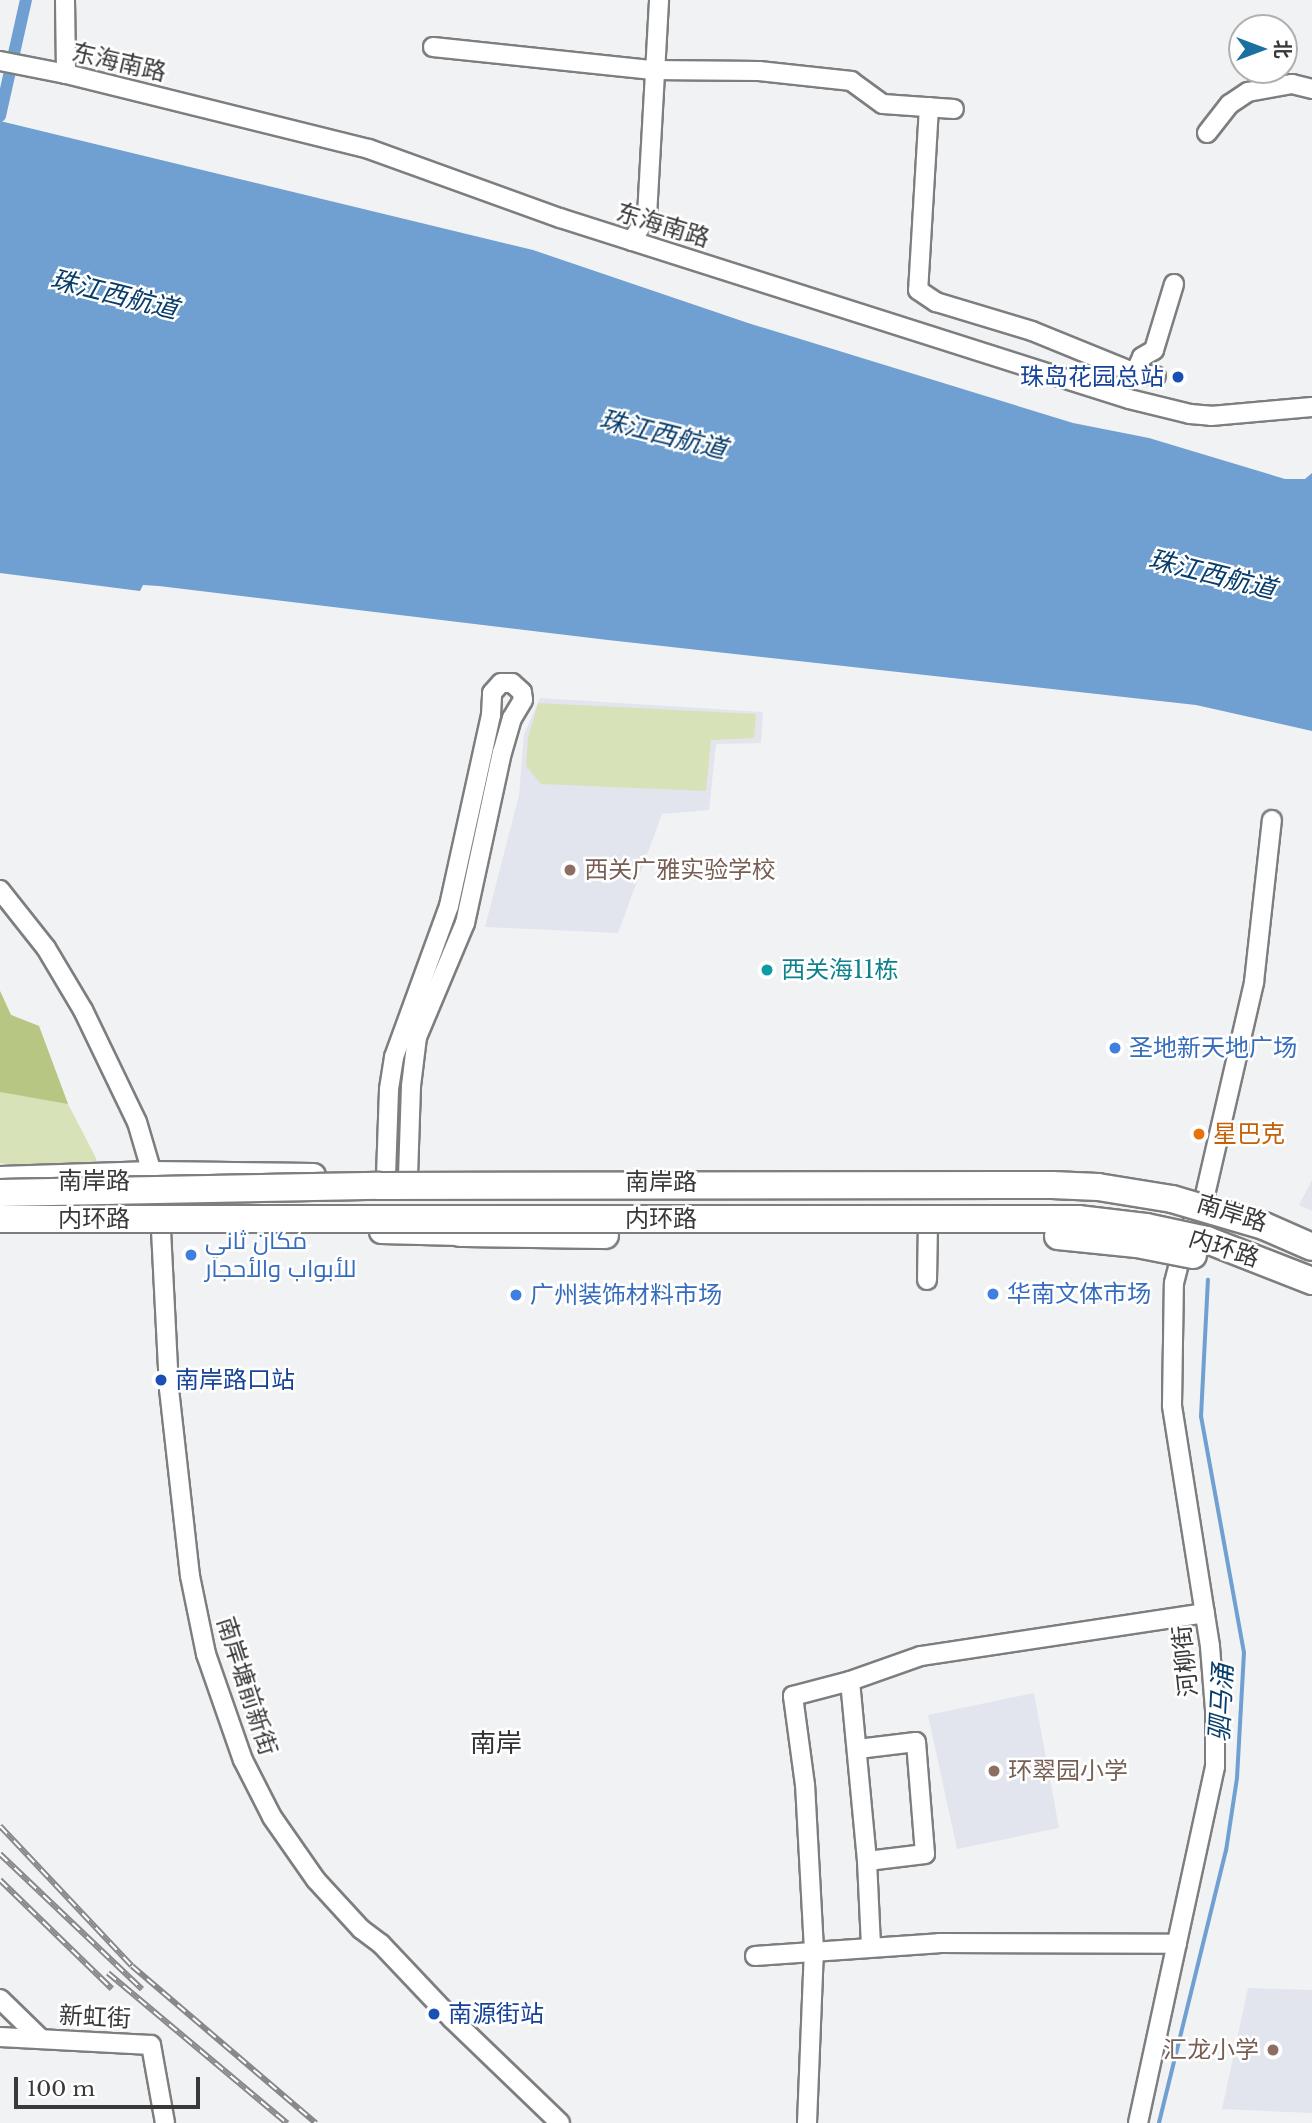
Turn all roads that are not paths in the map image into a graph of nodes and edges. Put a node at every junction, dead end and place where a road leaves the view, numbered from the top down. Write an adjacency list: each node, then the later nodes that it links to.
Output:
1 (65, 0): 6 (street)
2 (660, 0): 5 (street)
3 (433, 47): 5 (street)
4 (0, 61): 6 (street, 东海南路)
5 (653, 70): 8 (street); 11 (street)
6 (66, 74): 11 (street, 东海南路)
7 (1312, 89): 10 (street)
8 (929, 107): 9 (street); 13 (street)
9 (954, 109)
10 (1207, 133)
11 (632, 241): 15 (street, 东海南路)
12 (1174, 285): 13 (street)
13 (1135, 373): 14 (street)
14 (1156, 376)
15 (1312, 407)
16 (1272, 820): 29 (street, 河柳街)
17 (0, 890): 18 (street)
18 (152, 1172): 19 (main road); 20 (main road)
19 (0, 1176): 20 (highway, bridge)
20 (391, 1180): 20 (street); 21 (highway, 内环路, bridge); 22 (main road); 38 (highway, 内环路, bridge)
21 (0, 1191): 22 (main road, 南岸路)
22 (1147, 1201): 26 (main road, 南岸路); 29 (main road); 29 (main road, 南岸路)
23 (58, 1207): 24 (main road, 南岸路); 27 (main road, 南岸路); 32 (main road)
24 (0, 1208)
25 (497, 1209): 26 (main road, 南岸路); 27 (main road, 南岸路); 35 (main road)
26 (734, 1209): 31 (main road)
27 (128, 1213): 28 (highway, 内环路, bridge); 33 (main road); 34 (highway, bridge); 42 (highway, 内环路, bridge)
28 (0, 1219)
29 (1194, 1219): 30 (main road); 36 (main road); 37 (main road, 南岸路); 44 (street, 河柳街)
30 (928, 1221): 31 (main road); 41 (street)
31 (769, 1224): 35 (main road)
32 (96, 1228): 33 (main road); 34 (main road)
33 (160, 1230): 35 (main road); 56 (street, 南岸塘前新街)
34 (0, 1231)
35 (460, 1233): 43 (highway, bridge)
36 (1312, 1233)
37 (1247, 1244): 39 (main road, 南岸路); 40 (main road, 南岸路); 43 (main road)
38 (1312, 1247)
39 (1312, 1254)
40 (1312, 1270)
41 (927, 1280)
42 (1312, 1281)
43 (1312, 1289)
44 (1205, 1614): 45 (street); 48 (street, 河柳街)
45 (850, 1681): 46 (street); 50 (street)
46 (858, 1749): 47 (street); 47 (street)
47 (867, 1861): 49 (street)
48 (1177, 1944): 49 (street); 58 (street, 河柳街)
49 (871, 1947): 50 (street)
50 (814, 1950): 51 (street); 57 (street)
51 (755, 1956)
52 (0, 1999): 54 (street)
53 (0, 2037): 54 (street, 新虹街)
54 (41, 2039): 55 (street, 新虹街)
55 (165, 2123)
56 (560, 2123)
57 (807, 2123)
58 (1138, 2123)

